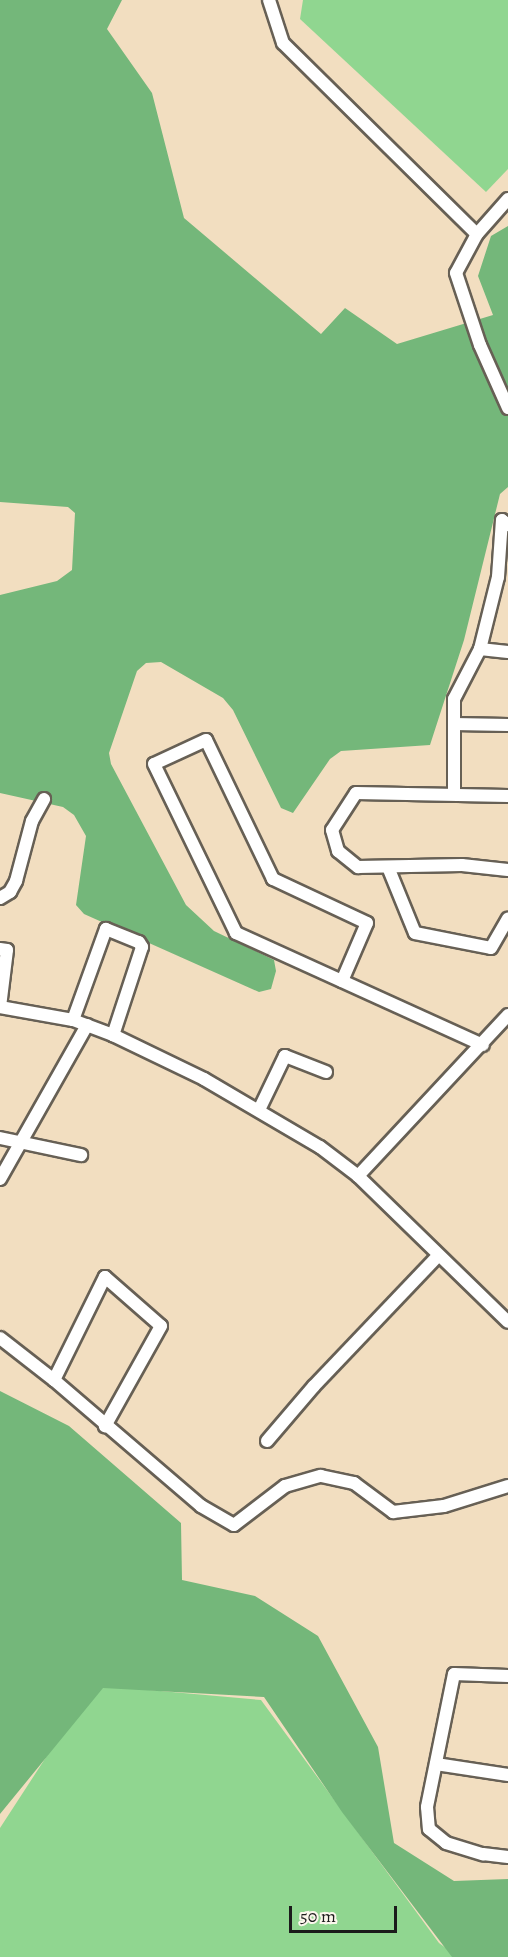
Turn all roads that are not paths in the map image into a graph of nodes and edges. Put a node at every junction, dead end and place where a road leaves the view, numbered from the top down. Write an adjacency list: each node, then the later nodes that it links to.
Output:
1 (269, 0): 3 (street)
2 (508, 200): 3 (street)
3 (477, 234): 4 (street)
4 (508, 408)
5 (508, 525): 6 (street)
6 (480, 649): 7 (street); 8 (street)
7 (508, 652)
8 (454, 724): 9 (street); 10 (street)
9 (508, 725)
10 (454, 794): 11 (street); 13 (street)
11 (508, 796)
12 (44, 799): 15 (street)
13 (388, 867): 14 (street); 16 (street)
14 (508, 870)
15 (0, 898)
16 (508, 919)
17 (0, 949): 19 (street)
18 (342, 981): 18 (street); 24 (street)
19 (0, 1007): 21 (street)
20 (508, 1015): 24 (street)
21 (73, 1020): 22 (street); 23 (street)
22 (87, 1025): 23 (street); 28 (street)
23 (113, 1035): 26 (street)
24 (483, 1045): 30 (street)
25 (326, 1072): 26 (street)
26 (259, 1110): 30 (street)
27 (0, 1138): 28 (street)
28 (23, 1142): 29 (street); 31 (street)
29 (81, 1155)
30 (358, 1176): 32 (street)
31 (0, 1179)
32 (438, 1256): 33 (street); 37 (street)
33 (508, 1323)
34 (0, 1338): 35 (street)
35 (54, 1380): 36 (street); 36 (street)
36 (105, 1426): 38 (street)
37 (267, 1441)
38 (508, 1486)
39 (508, 1676): 40 (street)
40 (436, 1764): 41 (street); 42 (street)
41 (508, 1775)
42 (508, 1857)

